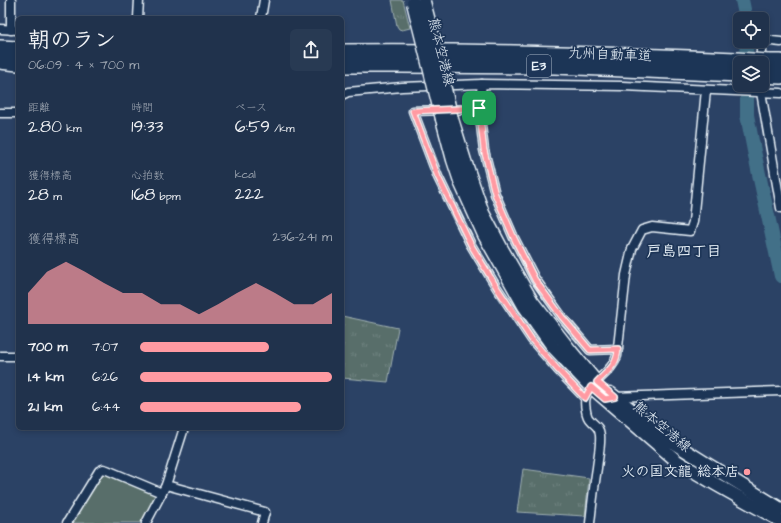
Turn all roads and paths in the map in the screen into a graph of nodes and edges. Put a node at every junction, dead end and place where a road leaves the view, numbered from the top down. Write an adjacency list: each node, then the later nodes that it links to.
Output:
1 (11, 0): 8 (street)
2 (139, 0): 5 (street)
3 (264, 0): 6 (street)
4 (418, 1): 33 (main road, 熊本空港線, bridge)
5 (138, 16)
6 (261, 16)
7 (0, 29): 8 (street)
8 (14, 30)
9 (769, 41): 10 (street)
10 (781, 42)
11 (0, 48): 12 (highway)
12 (16, 49)
13 (344, 52): 17 (highway, 九州自動車道 / E3)
14 (0, 61): 15 (highway)
15 (16, 63)
16 (344, 66): 18 (highway, 九州自動車道 / E3)
17 (733, 68)
18 (733, 69)
19 (769, 75): 24 (street)
20 (733, 83): 23 (street)
21 (482, 84): 23 (street); 25 (street); 26 (street)
22 (769, 84): 29 (street)
23 (706, 90): 30 (street)
24 (781, 93)
25 (344, 94)
26 (479, 108): 30 (street); 35 (street)
27 (0, 113): 28 (street)
28 (16, 113)
29 (781, 208)
30 (618, 349): 33 (street)
31 (0, 356): 32 (street)
32 (16, 356)
33 (594, 384): 35 (street); 36 (main road, 熊本空港線)
34 (781, 391): 36 (street)
35 (585, 398): 44 (street)
36 (610, 398): 39 (main road, 熊本空港線); 40 (main road, 熊本空港線)
37 (183, 430): 38 (street)
38 (164, 489): 41 (street); 42 (street); 43 (street)
39 (781, 509)
40 (781, 521)
41 (67, 523)
42 (146, 523)
43 (262, 523)
44 (590, 523)

